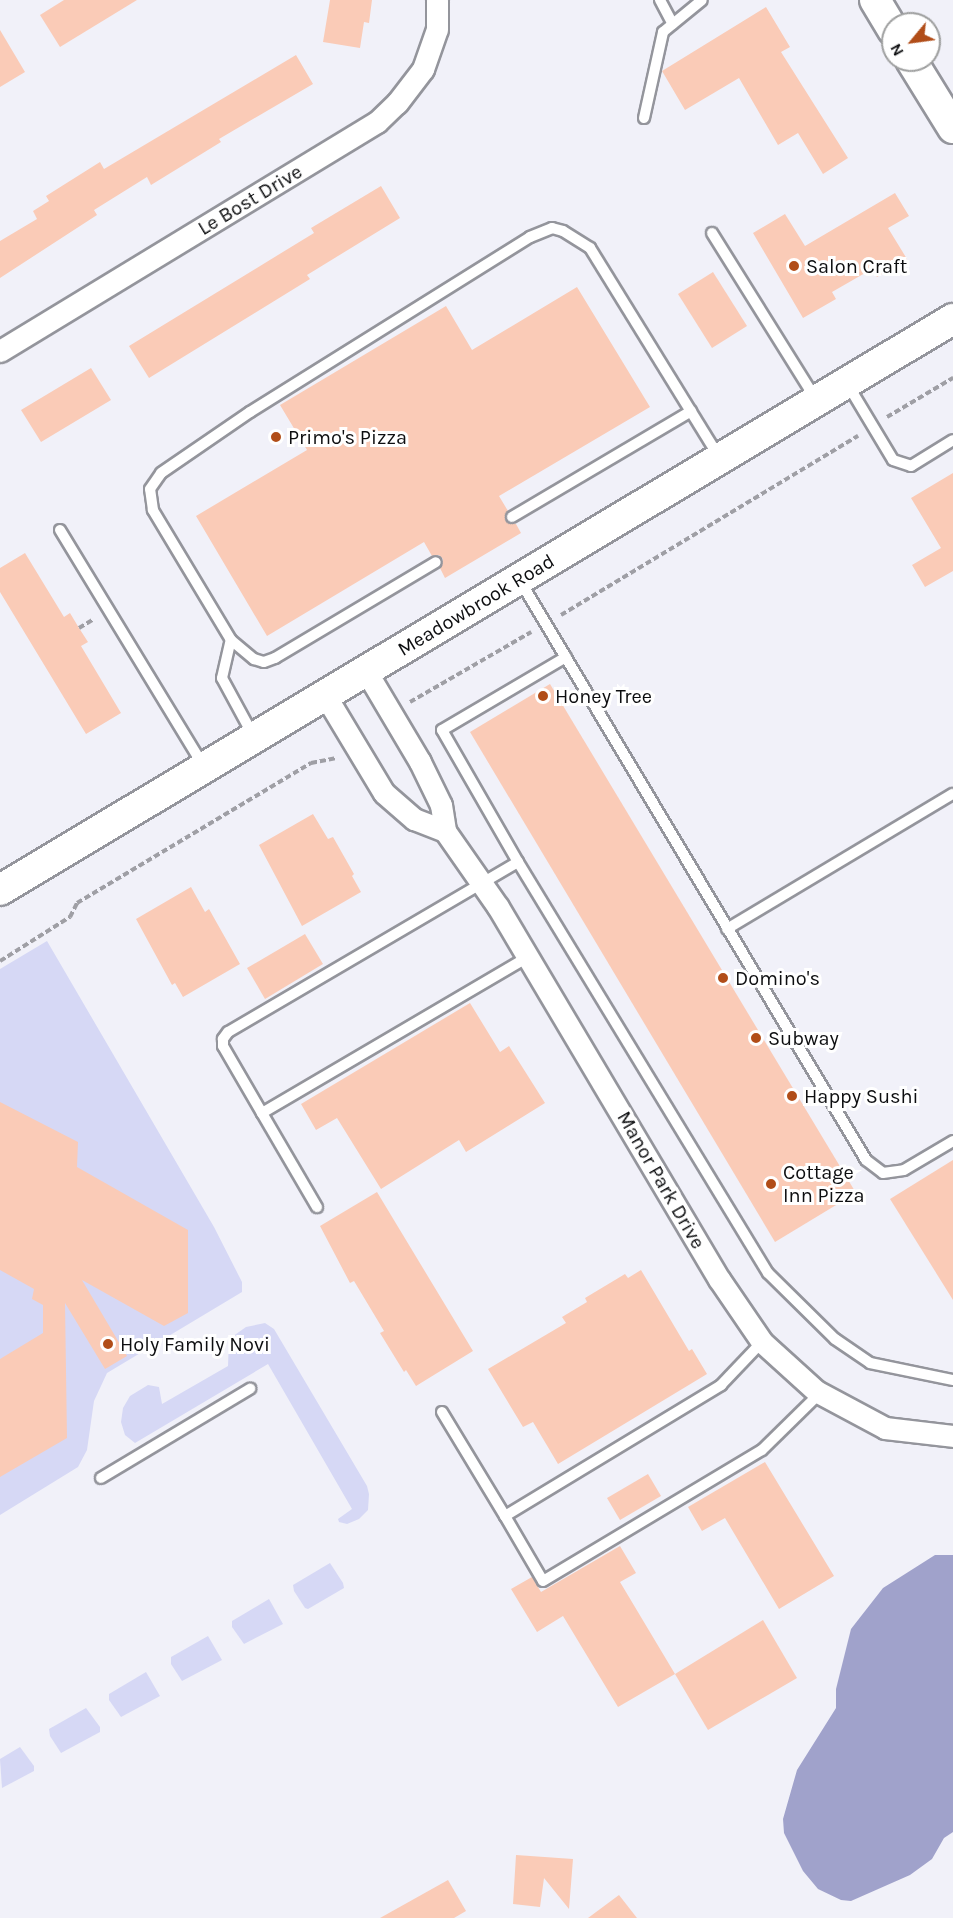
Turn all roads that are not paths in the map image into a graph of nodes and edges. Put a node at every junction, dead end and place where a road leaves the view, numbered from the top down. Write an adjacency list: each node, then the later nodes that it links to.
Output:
1 (437, 0): 10 (street, Le Bost Drive)
2 (660, 0): 4 (lane)
3 (702, 0): 4 (lane)
4 (673, 24): 6 (lane)
5 (919, 72): 7 (street)
6 (644, 118)
7 (952, 126)
8 (712, 233): 12 (lane)
9 (953, 320): 11 (street, Meadowbrook Road)
10 (0, 351)
11 (847, 383): 12 (street, Meadowbrook Road); 14 (lane)
12 (817, 401): 15 (street, Meadowbrook Road)
13 (691, 411): 15 (lane); 16 (lane); 20 (lane)
14 (953, 440)
15 (720, 459): 19 (street, Meadowbrook Road)
16 (512, 517)
17 (60, 530): 25 (lane)
18 (436, 562): 20 (lane)
19 (519, 579): 21 (lane); 22 (street, Meadowbrook Road)
20 (231, 640): 24 (lane)
21 (566, 657): 28 (lane); 31 (lane)
22 (366, 670): 23 (street, Meadowbrook Road); 27 (street, Manor Park Drive)
23 (325, 695): 24 (street, Meadowbrook Road); 27 (street)
24 (254, 738): 25 (street, Meadowbrook Road)
25 (204, 767): 30 (street, Meadowbrook Road)
26 (953, 794): 31 (lane)
27 (445, 831): 29 (street, Manor Park Drive)
28 (518, 862): 29 (lane); 37 (lane)
29 (481, 883): 32 (street, Manor Park Drive); 33 (lane)
30 (0, 890)
31 (727, 929): 34 (lane)
32 (528, 957): 33 (lane); 36 (street, Manor Park Drive)
33 (262, 1113): 35 (lane)
34 (953, 1141)
35 (317, 1208)
36 (762, 1342): 39 (street, Manor Park Drive); 43 (lane)
37 (953, 1380)
38 (250, 1389): 42 (lane)
39 (820, 1393): 41 (street, Manor Park Drive); 43 (lane)
40 (442, 1412): 43 (lane)
41 (953, 1436)
42 (101, 1478)
43 (505, 1516)

